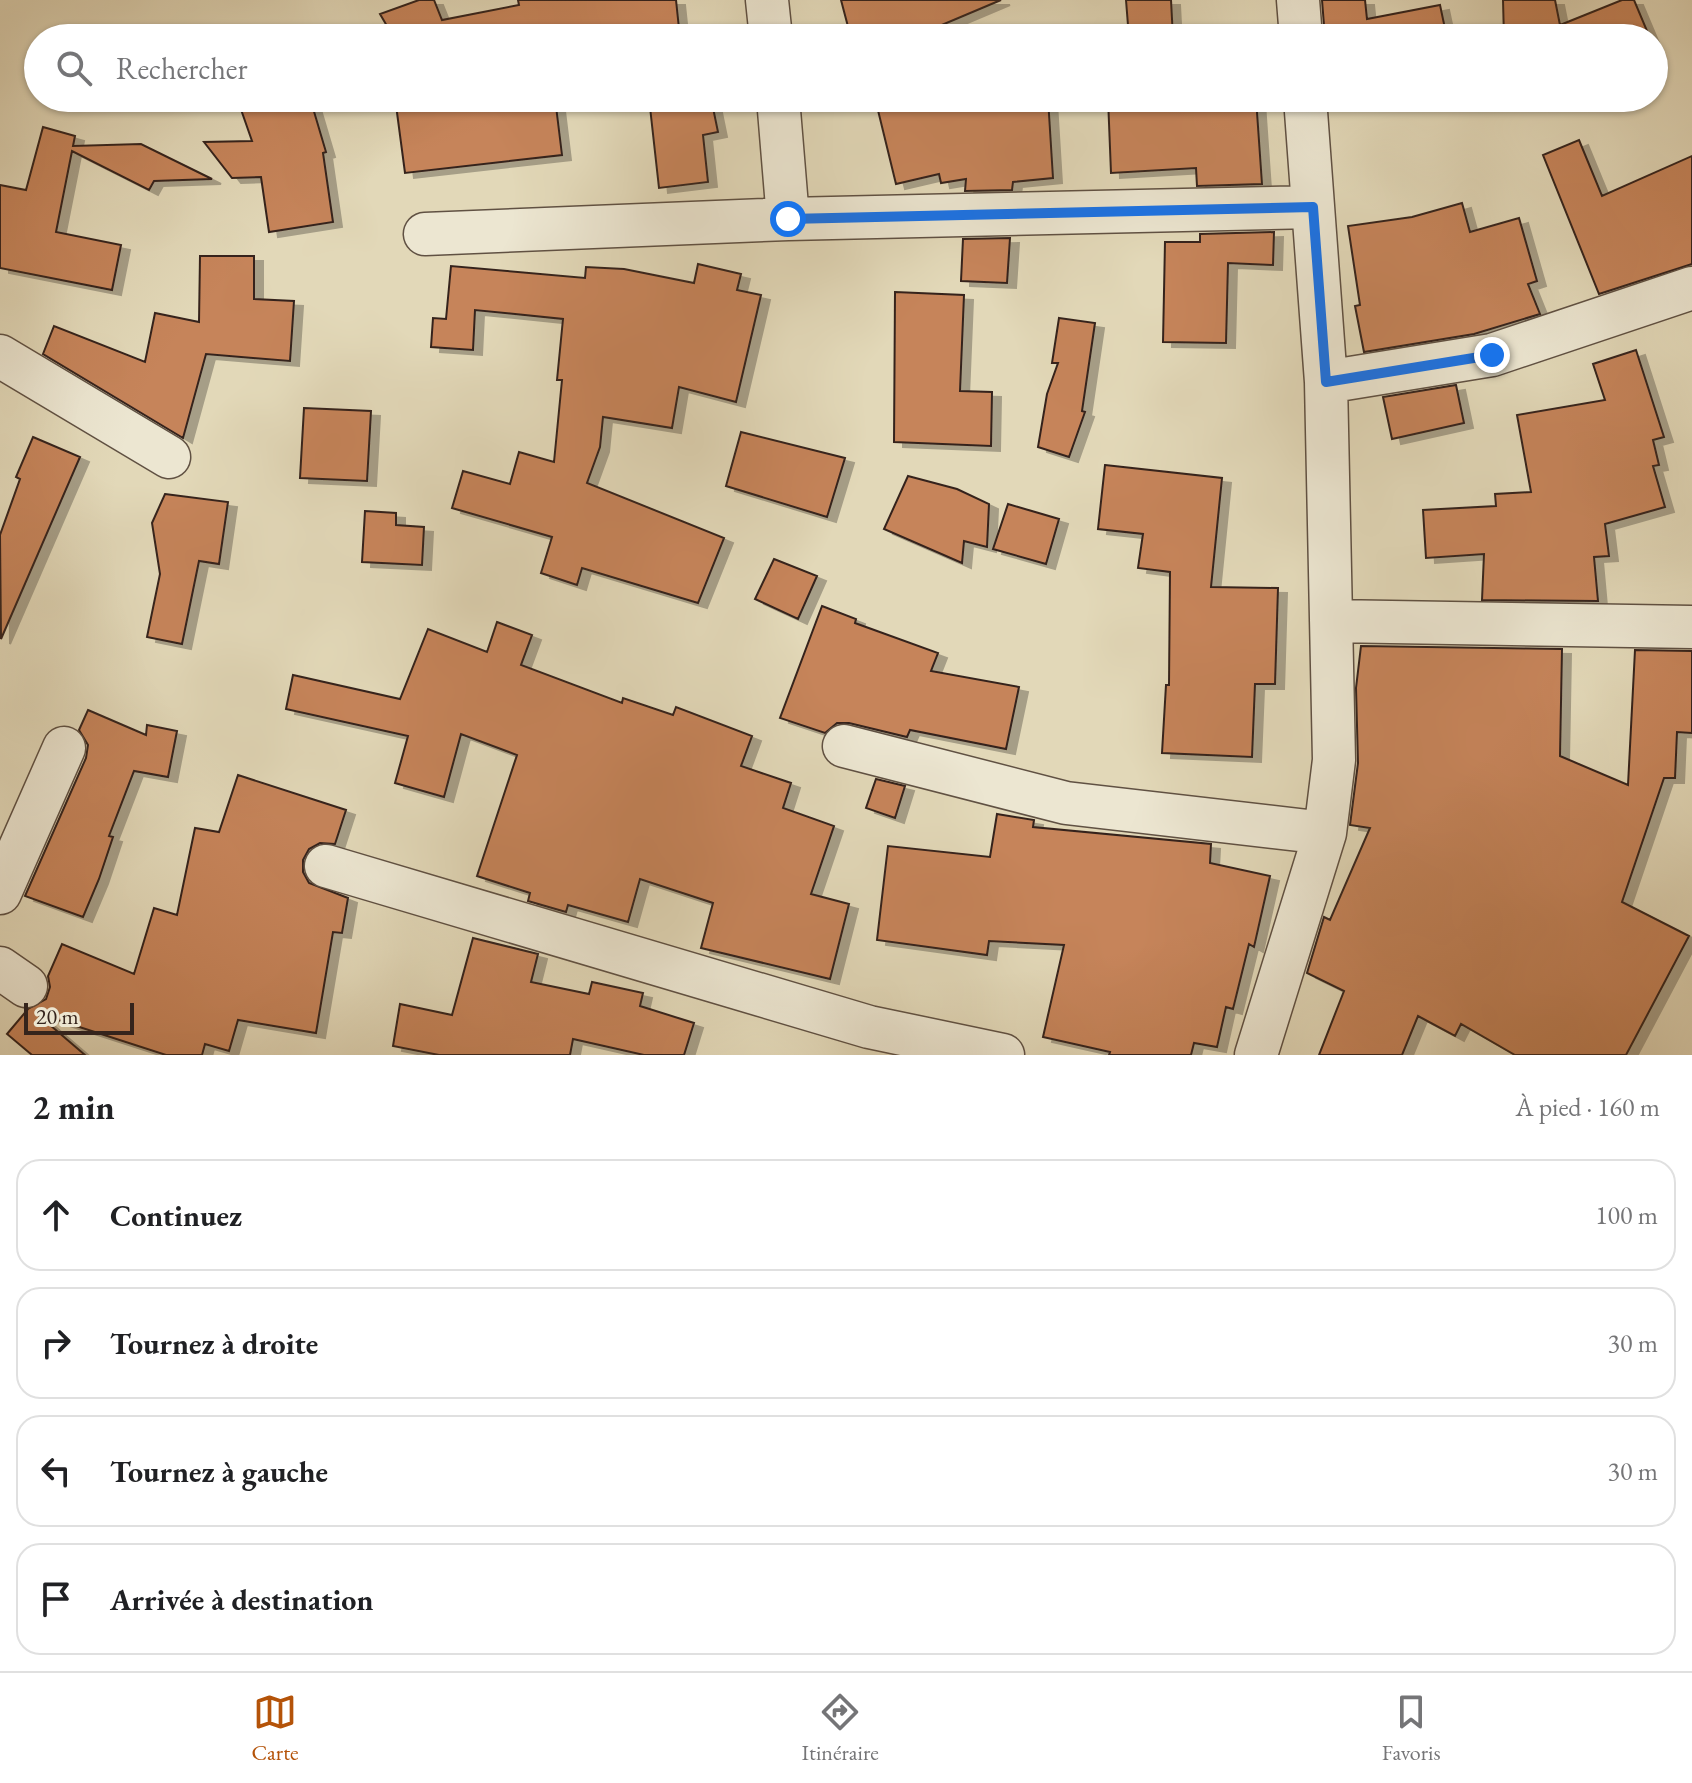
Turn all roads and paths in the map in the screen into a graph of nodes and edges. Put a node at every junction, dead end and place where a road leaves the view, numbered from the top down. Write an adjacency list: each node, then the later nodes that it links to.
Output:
1 (767, 0): 3 (street)
2 (1298, 0): 4 (street)
3 (770, 24)
4 (1300, 24)
5 (779, 112): 8 (street)
6 (1306, 112): 7 (street)
7 (1313, 207): 8 (street); 12 (street)
8 (788, 219): 9 (street)
9 (425, 234)
10 (1692, 288): 12 (street)
11 (0, 356): 13 (street)
12 (1326, 382): 14 (street)
13 (169, 457)
14 (1331, 621): 15 (street); 18 (street)
15 (1692, 627)
16 (844, 746): 18 (street)
17 (64, 748): 20 (street)
18 (1325, 833): 22 (street)
19 (326, 866): 21 (street)
20 (0, 893)
21 (1003, 1055)
22 (1256, 1055)

